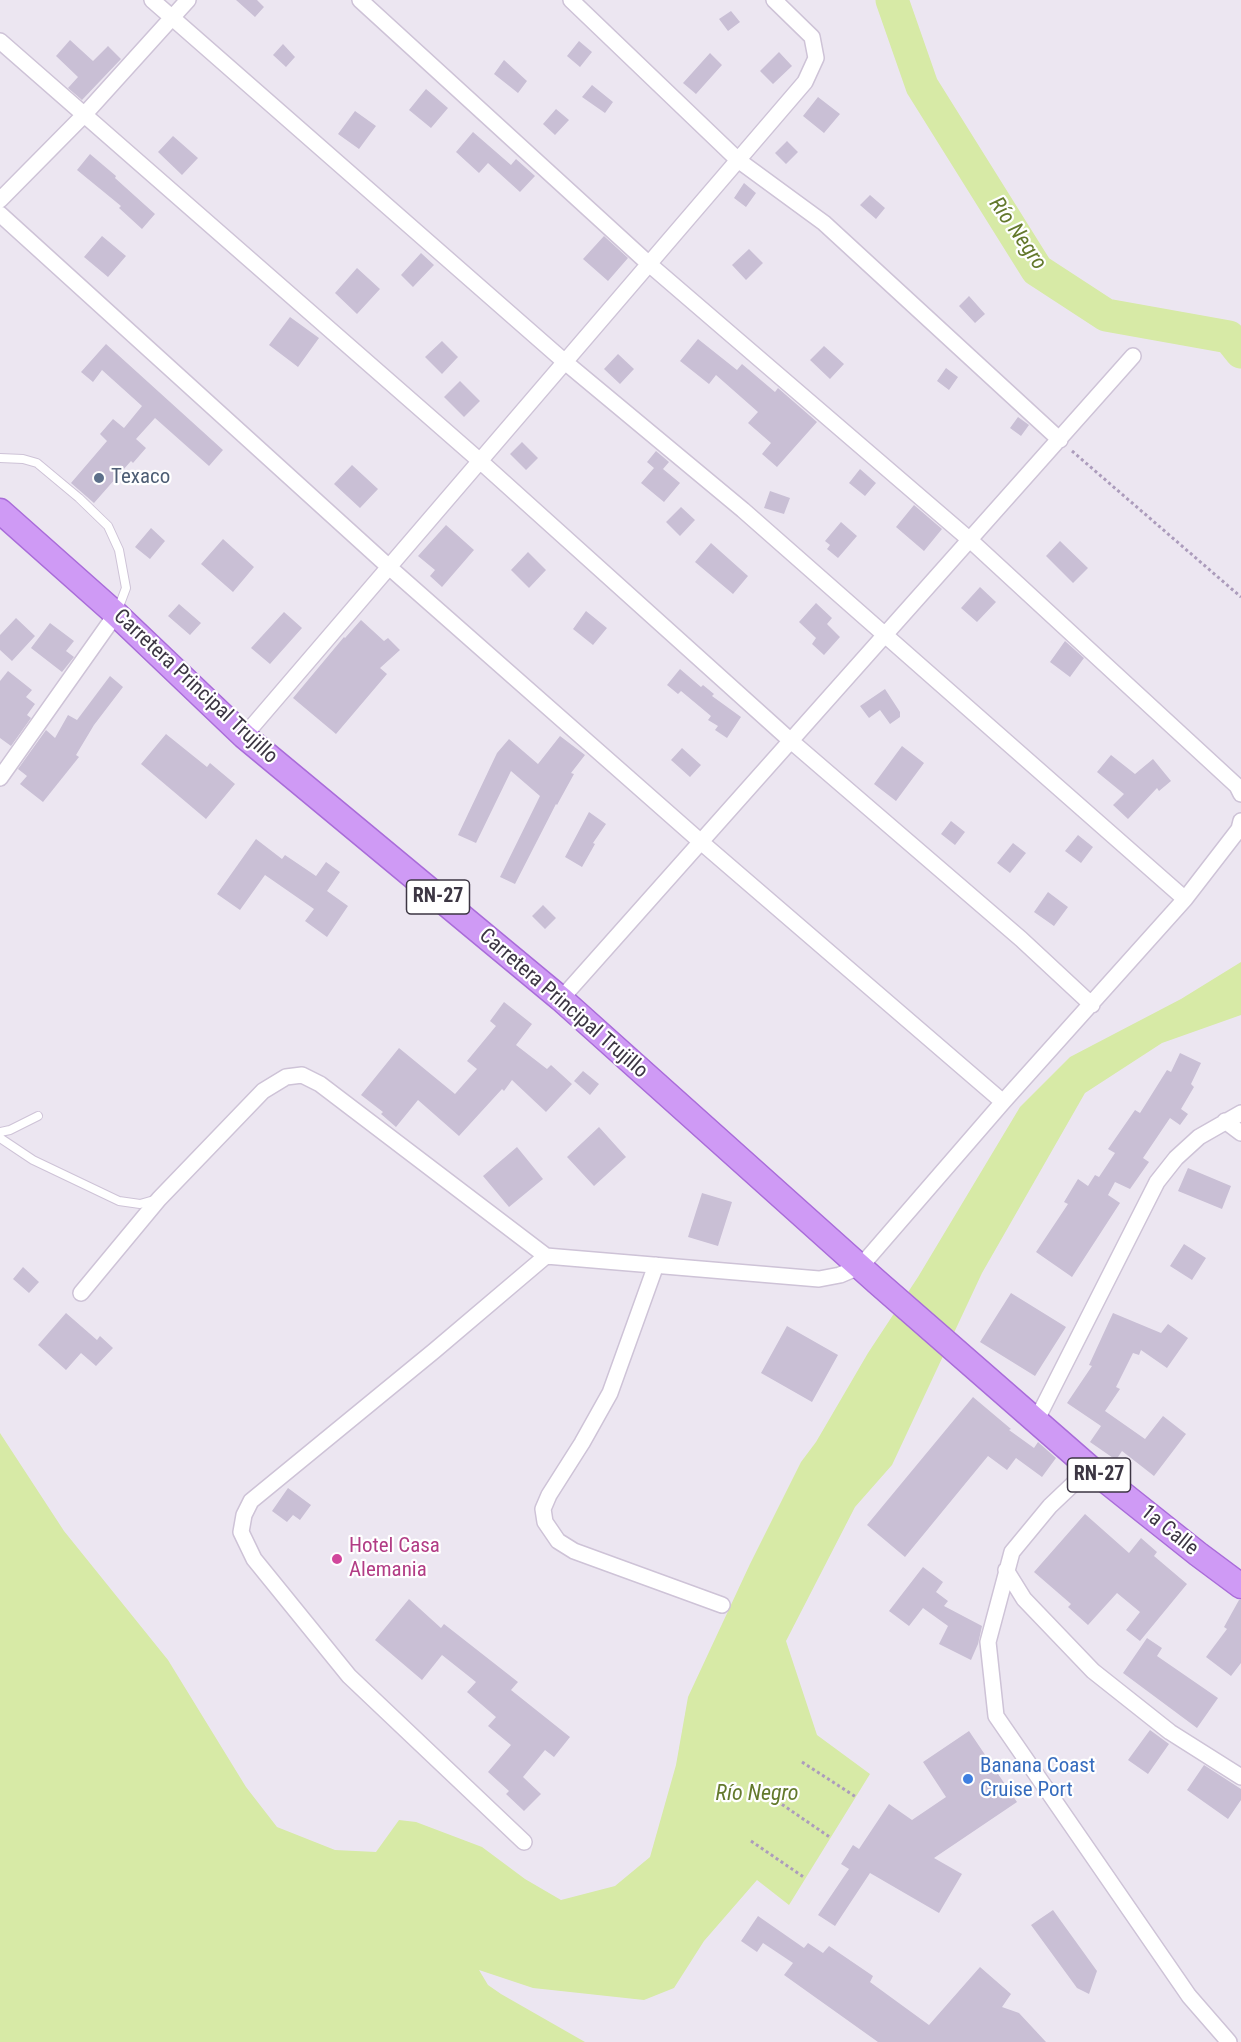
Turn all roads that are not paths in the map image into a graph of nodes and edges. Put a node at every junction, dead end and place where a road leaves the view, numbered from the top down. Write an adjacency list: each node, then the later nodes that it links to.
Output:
1 (152, 0): 6 (street)
2 (188, 0): 6 (street)
3 (360, 0): 12 (street)
4 (571, 0): 9 (street)
5 (774, 0): 9 (street)
6 (172, 18): 8 (street); 14 (street)
7 (0, 41): 8 (street)
8 (84, 116): 10 (street); 17 (street)
9 (738, 160): 12 (street); 15 (street)
10 (0, 200)
11 (0, 214): 20 (street)
12 (649, 264): 14 (street); 19 (street)
13 (1133, 356): 15 (street)
14 (565, 362): 17 (street); 22 (street)
15 (1060, 440): 19 (street)
16 (0, 458): 21 (lane)
17 (480, 461): 20 (street); 24 (street)
18 (0, 511): 21 (main road, Carretera Principal Trujillo / RN-27)
19 (970, 540): 22 (street); 26 (street)
20 (389, 567): 23 (street); 28 (street)
21 (116, 614): 23 (main road, Carretera Principal Trujillo / RN-27); 25 (street)
22 (886, 635): 24 (street); 29 (street)
23 (244, 736): 30 (main road, Carretera Principal Trujillo / RN-27)
24 (791, 741): 28 (street); 31 (street)
25 (0, 778)
26 (1241, 794)
27 (1241, 821): 29 (street)
28 (701, 842): 30 (street); 32 (street)
29 (1185, 899): 31 (street)
30 (561, 999): 42 (main road, Carretera Principal Trujillo / RN-27)
31 (1092, 1005): 32 (street)
32 (1003, 1102): 42 (street)
33 (1241, 1113): 35 (street)
34 (38, 1116): 36 (lane)
35 (1225, 1121): 37 (street); 45 (street)
36 (0, 1132)
37 (1241, 1133)
38 (0, 1138): 39 (lane)
39 (159, 1199): 40 (street); 43 (street)
40 (546, 1256): 41 (street); 51 (street)
41 (656, 1265): 42 (street); 49 (street)
42 (869, 1274): 44 (main road, Carretera Principal Trujillo / RN-27)
43 (81, 1293)
44 (963, 1356): 45 (main road, 1a Calle / RN-27)
45 (1036, 1420): 46 (main road, 1a Calle / RN-27)
46 (1090, 1468): 47 (street); 48 (main road, 1a Calle / RN-27)
47 (1006, 1570): 50 (street); 52 (street)
48 (1241, 1586)
49 (722, 1605)
50 (1241, 1778)
51 (524, 1842)
52 (1229, 2042)

